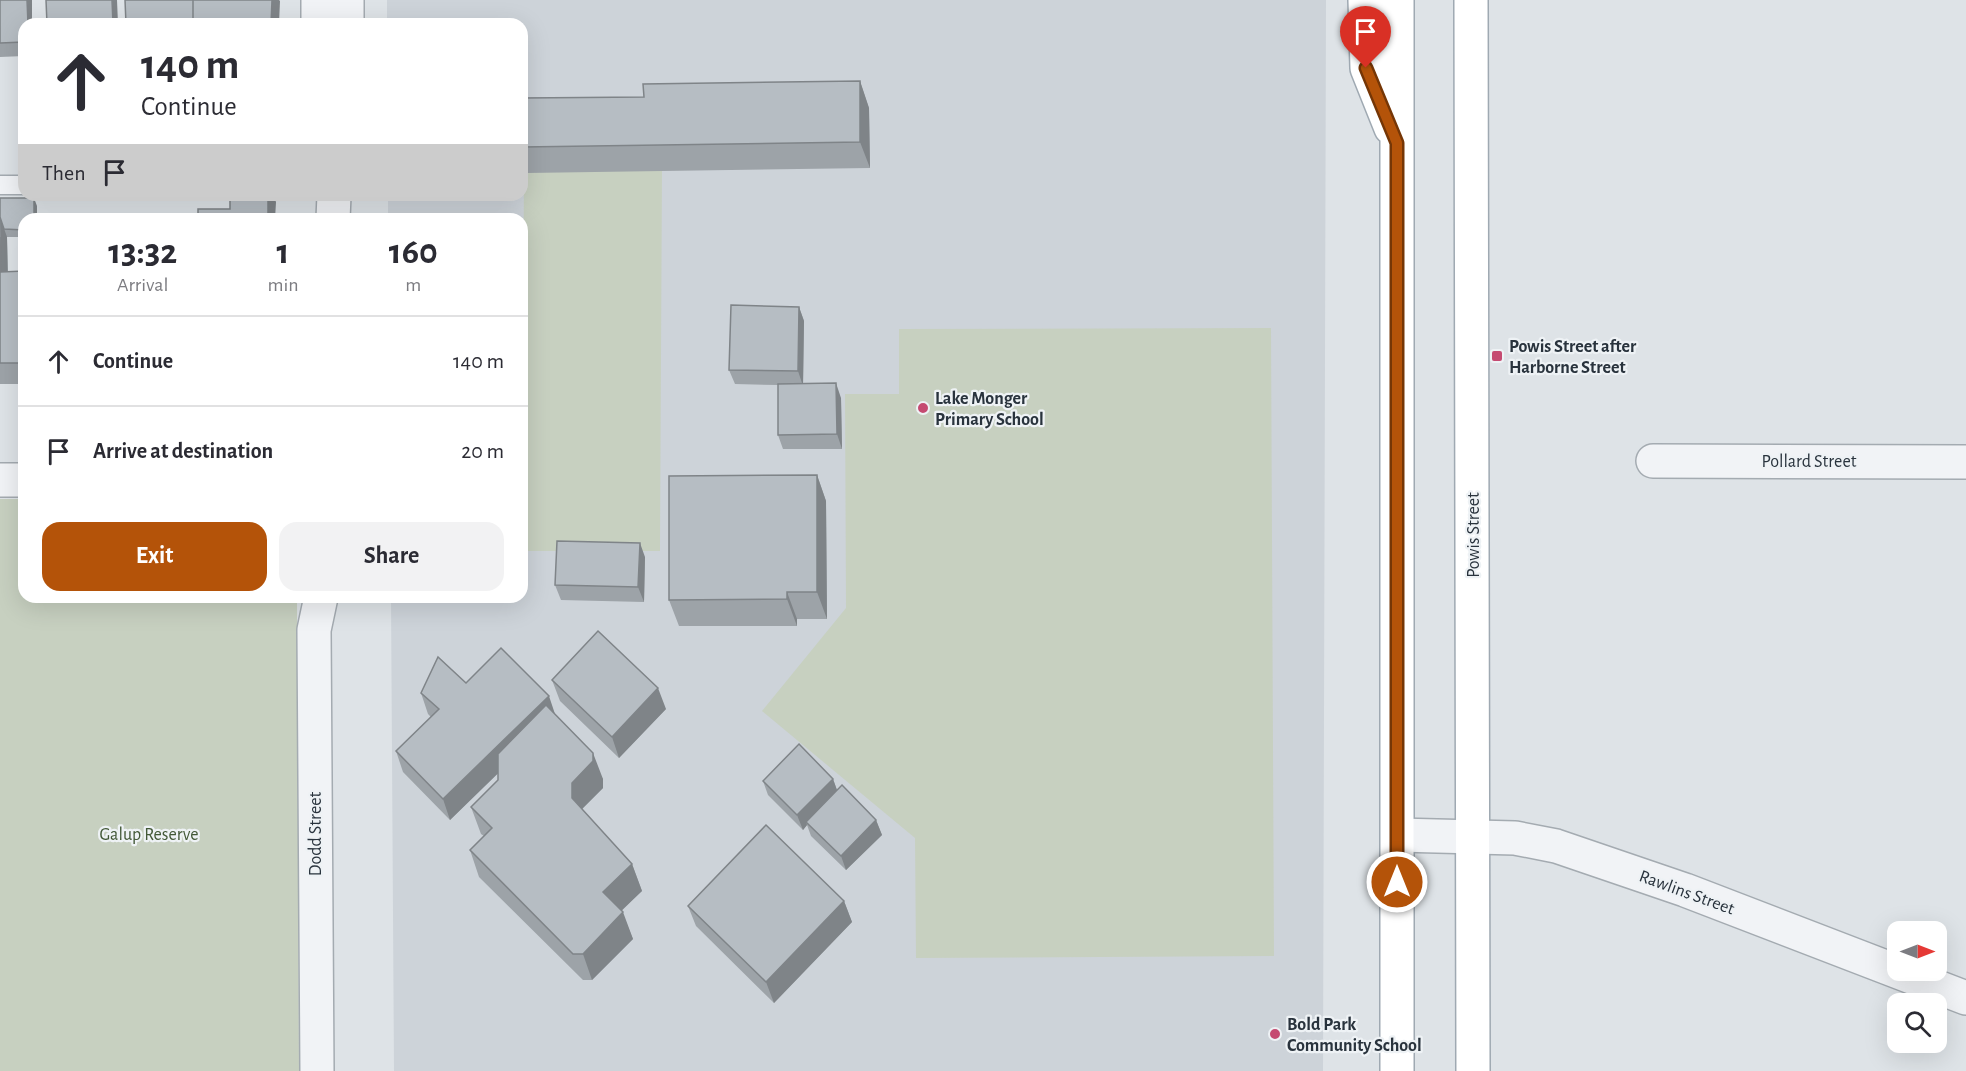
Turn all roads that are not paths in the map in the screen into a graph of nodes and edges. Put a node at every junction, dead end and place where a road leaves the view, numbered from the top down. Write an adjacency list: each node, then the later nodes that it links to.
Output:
1 (318, 0): 7 (street)
2 (347, 0): 8 (street)
3 (1365, 0): 10 (main road)
4 (1397, 0): 10 (main road)
5 (1471, 0): 9 (main road, Powis Street)
6 (1489, 0): 9 (main road)
7 (318, 18)
8 (347, 18)
9 (1471, 41): 19 (main road, Powis Street)
10 (1397, 143): 18 (main road)
11 (0, 185): 12 (lane)
12 (18, 185)
13 (1653, 461): 14 (street, Pollard Street)
14 (1966, 462)
15 (0, 480): 16 (street)
16 (18, 480)
17 (320, 603): 21 (street, Dodd Street)
18 (1398, 834): 19 (street, Rawlins Street); 22 (main road)
19 (1473, 836): 20 (street, Rawlins Street); 23 (main road, Powis Street)
20 (1966, 998)
21 (317, 1071)
22 (1396, 1071)
23 (1473, 1071)

